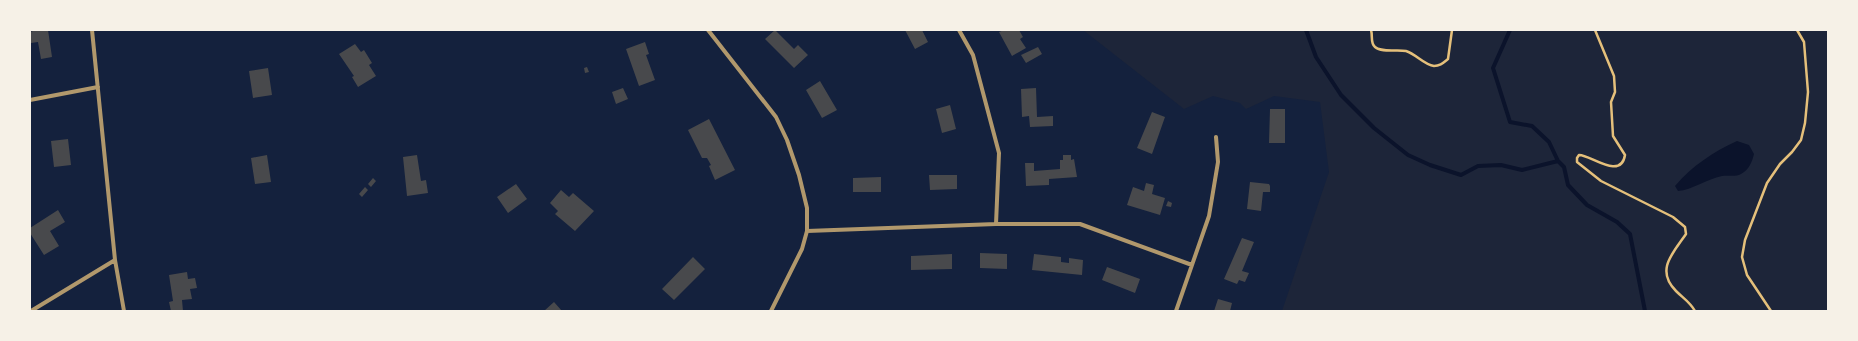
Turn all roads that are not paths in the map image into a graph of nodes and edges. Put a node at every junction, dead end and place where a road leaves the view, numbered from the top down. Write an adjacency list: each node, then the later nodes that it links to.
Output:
1 (92, 30): 4 (street)
2 (708, 30): 8 (street)
3 (959, 30): 7 (street)
4 (98, 88): 5 (street); 9 (street)
5 (30, 100)
6 (1216, 137): 10 (street)
7 (996, 224): 8 (street); 10 (street)
8 (807, 231): 13 (street)
9 (115, 260): 11 (street); 12 (street)
10 (1192, 265): 14 (street)
11 (31, 311)
12 (124, 311)
13 (771, 311)
14 (1176, 311)

